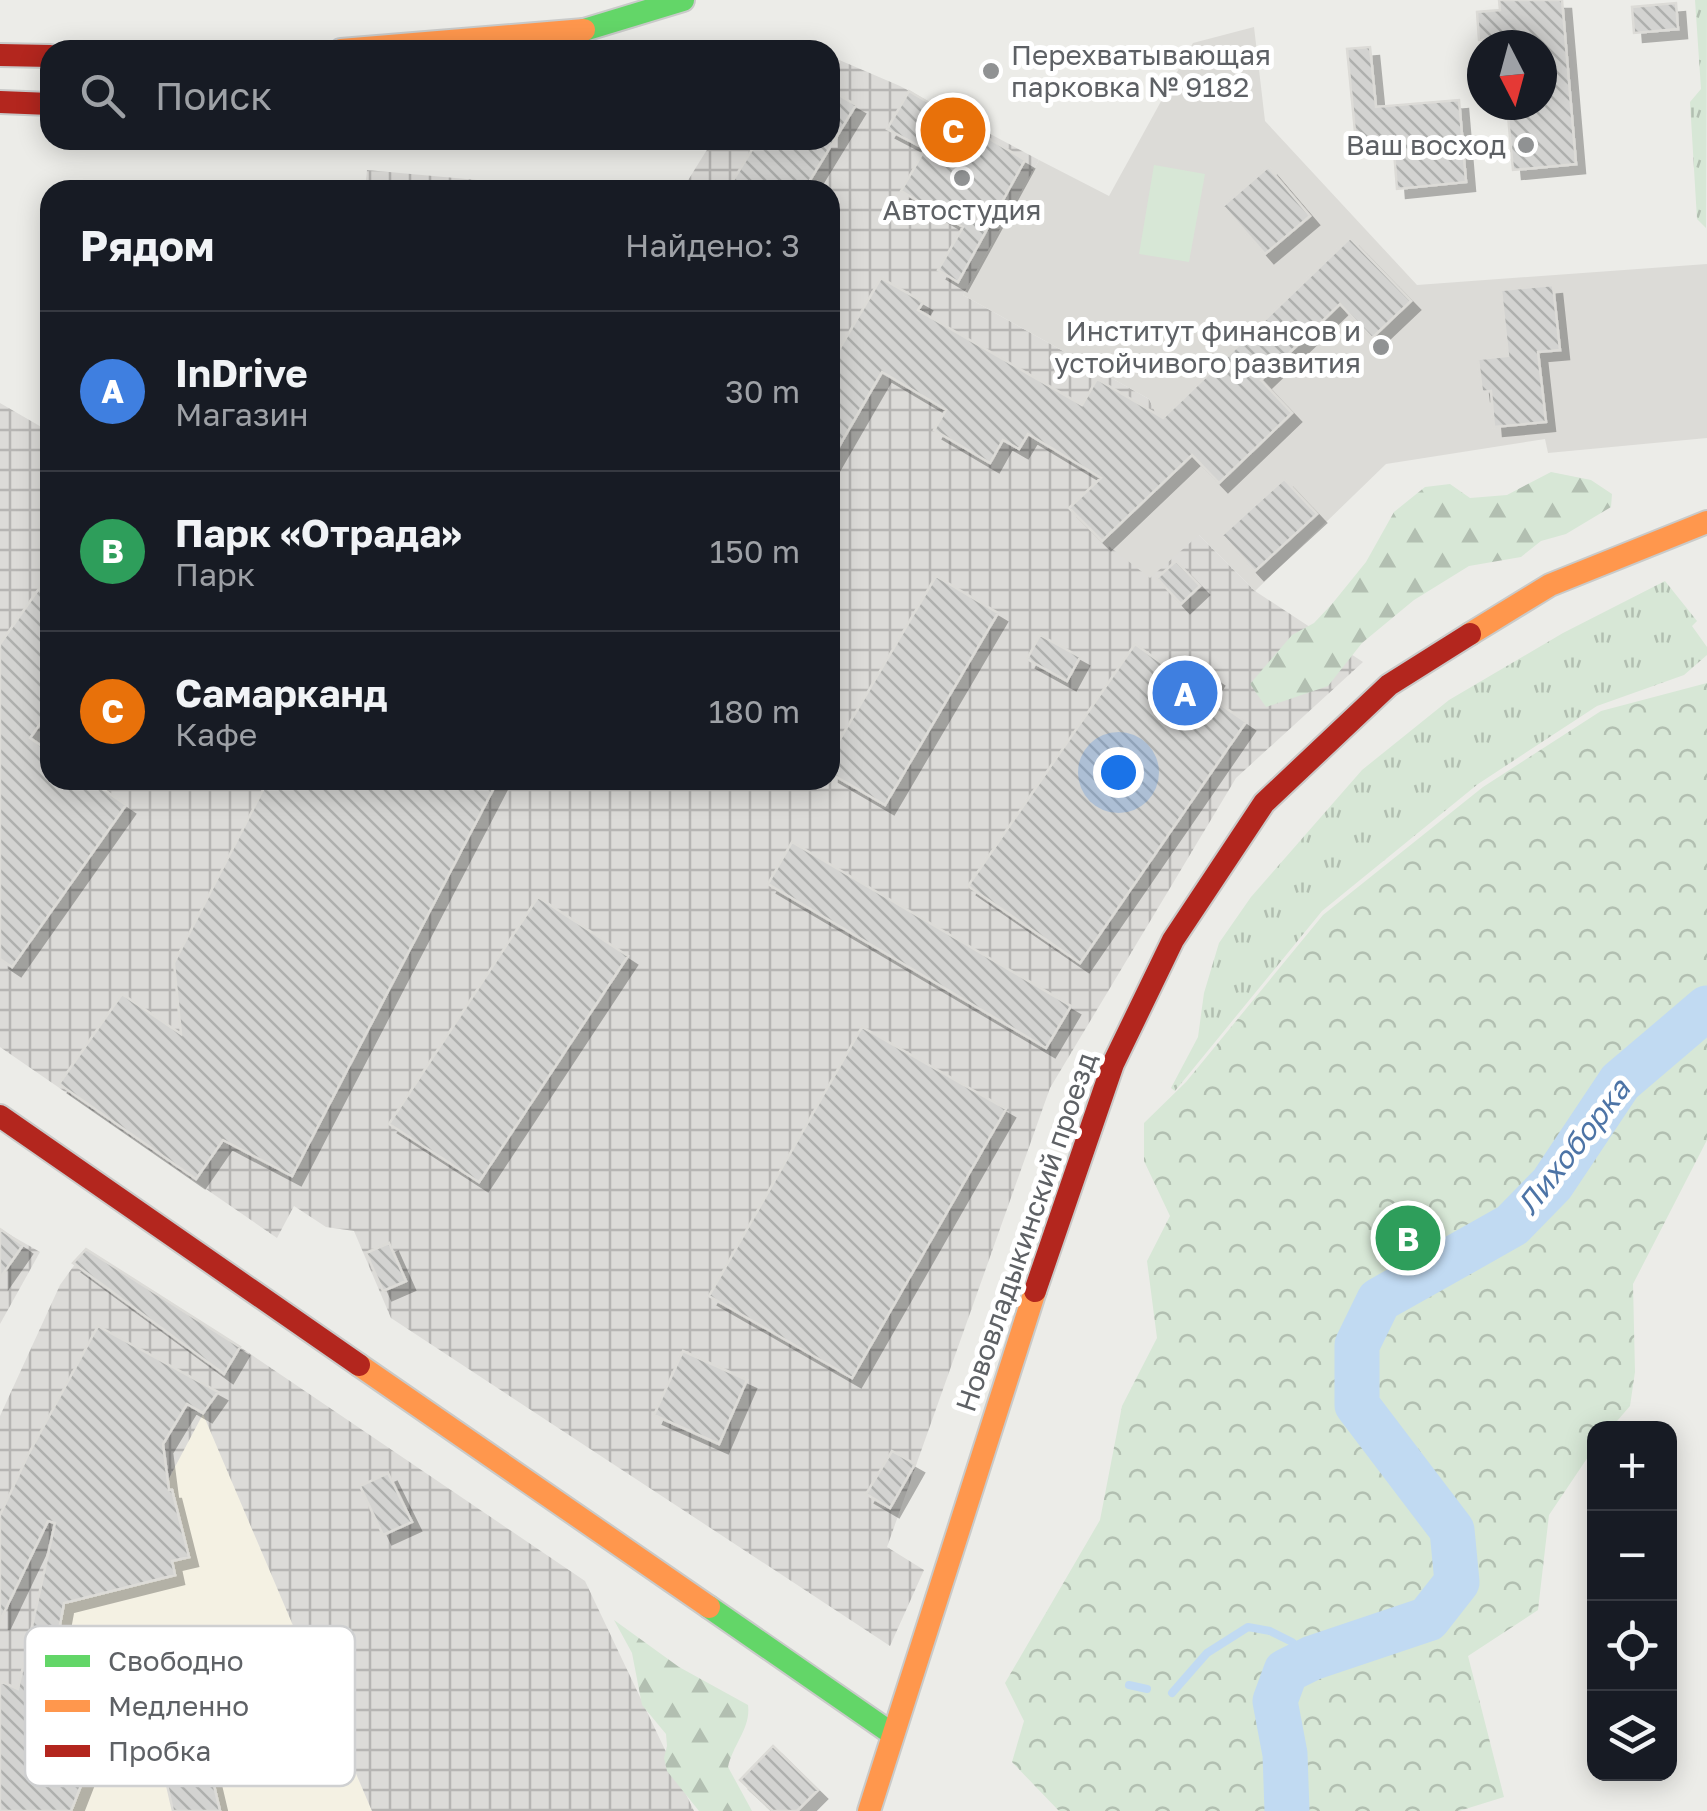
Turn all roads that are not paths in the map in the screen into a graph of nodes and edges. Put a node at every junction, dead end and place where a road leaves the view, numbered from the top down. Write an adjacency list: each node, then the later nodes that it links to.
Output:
1 (683, 0): 2 (street)
2 (584, 30): 3 (street); 4 (street)
3 (462, 40)
4 (552, 40)
5 (0, 54): 6 (street)
6 (40, 56)
7 (0, 102): 8 (street)
8 (40, 104)
9 (1707, 522): 11 (street, Нововладыкинский проезд)
10 (0, 1116): 11 (street)
11 (891, 1733): 12 (street, Нововладыкинский проезд)
12 (868, 1811)

